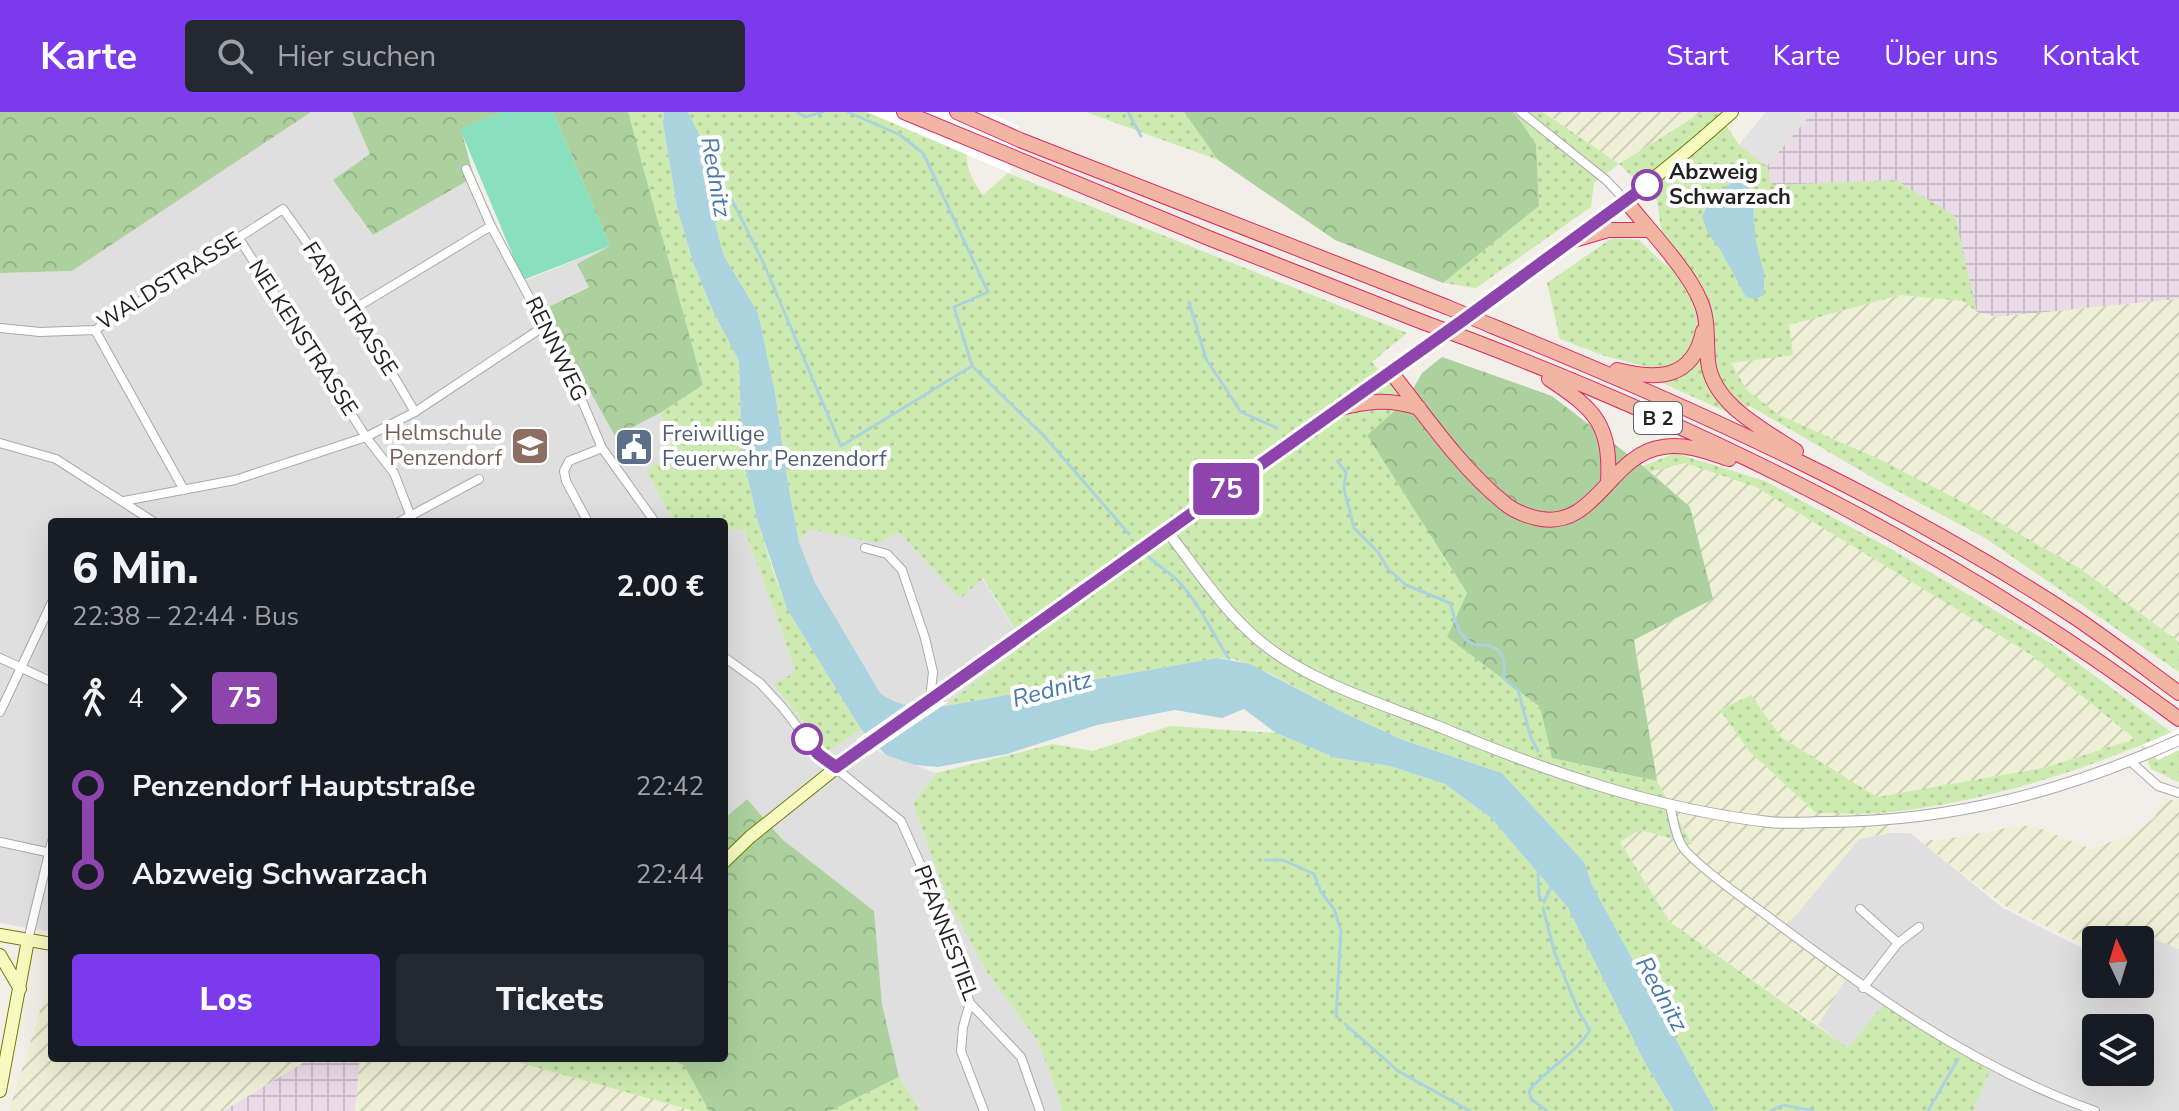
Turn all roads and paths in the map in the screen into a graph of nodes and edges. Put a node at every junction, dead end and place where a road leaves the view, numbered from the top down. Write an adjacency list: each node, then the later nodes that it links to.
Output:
1 (904, 112): 17 (highway, B 2, bridge)
2 (957, 112): 18 (highway, B 2, bridge)
3 (1521, 112): 6 (street)
4 (1732, 112): 6 (main road)
5 (466, 169): 8 (street, RENNWEG)
6 (1626, 201): 9 (highway); 11 (main road)
7 (283, 209): 10 (street, WALDSTRASSE); 12 (street, FARNSTRASSE)
8 (491, 226): 12 (street); 14 (street, RENNWEG)
9 (1649, 230): 11 (highway); 13 (highway)
10 (238, 237): 16 (street, WALDSTRASSE); 23 (street, NELKENSTRASSE)
11 (1574, 240): 19 (main road)
12 (354, 309): 22 (street, FARNSTRASSE)
13 (1705, 321): 18 (highway); 29 (highway)
14 (546, 325): 22 (street); 25 (street, RENNWEG)
15 (0, 328): 16 (street, WALDSTRASSE)
16 (95, 330): 30 (street)
17 (1515, 357): 27 (highway); 28 (highway, B 2)
18 (1578, 361): 29 (highway, B 2)
19 (1390, 371): 20 (highway); 21 (main road)
20 (1420, 408): 21 (highway); 27 (highway)
21 (1337, 409): 37 (main road)
22 (415, 412): 23 (street)
23 (366, 437): 30 (street); 33 (street, NELKENSTRASSE)
24 (0, 443): 31 (street)
25 (602, 448): 35 (street); 36 (street, RENNWEG)
26 (479, 479): 34 (street)
27 (1608, 483): 28 (highway)
28 (1798, 483): 47 (highway, B 2)
29 (1853, 488): 44 (highway, B 2)
30 (184, 490): 31 (street)
31 (124, 501): 32 (street)
32 (148, 518)
33 (412, 518)
34 (414, 518)
35 (586, 518)
36 (652, 518)
37 (1167, 531): 45 (main road); 52 (street)
38 (865, 548): 45 (street)
39 (48, 610): 42 (street)
40 (0, 658): 42 (street)
41 (728, 660): 50 (street, PFANNESTIEL)
42 (21, 667): 43 (street); 46 (street)
43 (48, 680)
44 (2179, 693)
45 (925, 703): 50 (main road)
46 (0, 712)
47 (2179, 719)
48 (2179, 740): 49 (street)
49 (2130, 761): 51 (street); 52 (street)
50 (836, 767): 55 (main road); 66 (street, PFANNESTIEL)
51 (2179, 793)
52 (1670, 806): 64 (street)
53 (0, 842): 54 (street)
54 (48, 853)
55 (728, 859)
56 (48, 861): 60 (street)
57 (1860, 909): 62 (street)
58 (1919, 927): 62 (street)
59 (0, 935): 60 (main road)
60 (28, 940): 61 (main road); 65 (main road)
61 (48, 943)
62 (1898, 943): 64 (street)
63 (0, 955): 65 (main road)
64 (1863, 988): 70 (street)
65 (20, 989): 67 (main road)
66 (970, 1003): 68 (street); 69 (street, PFANNESTIEL)
67 (0, 1091)
68 (984, 1111)
69 (1040, 1111)
70 (2095, 1111)

